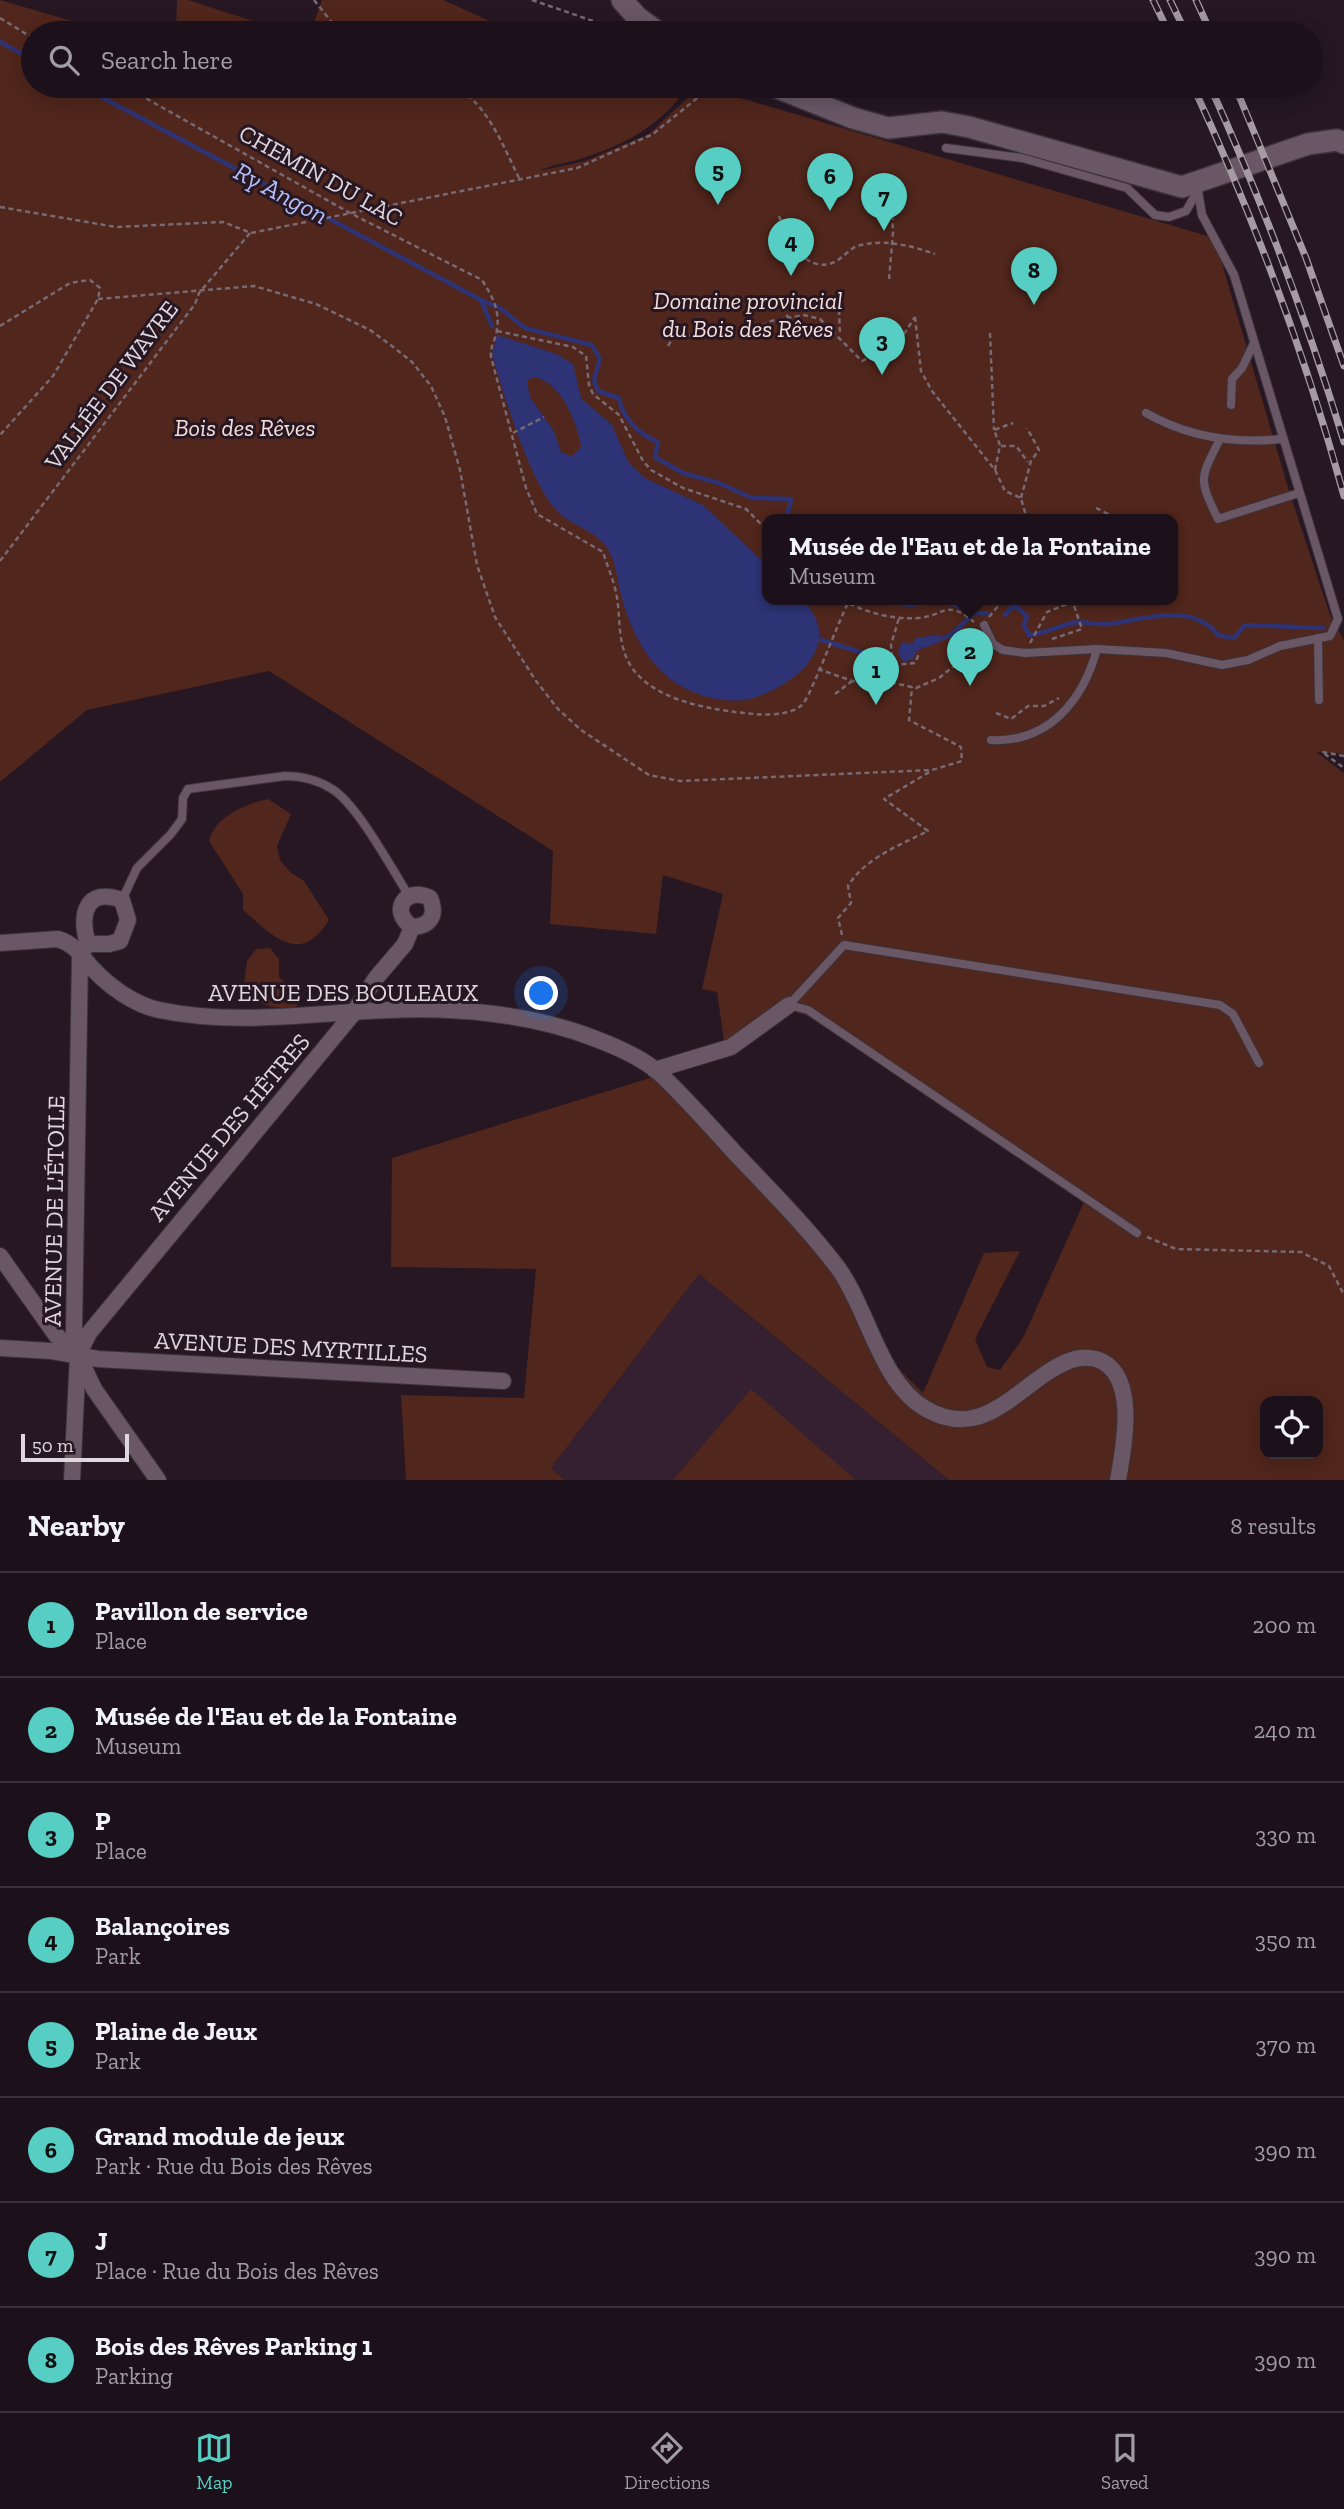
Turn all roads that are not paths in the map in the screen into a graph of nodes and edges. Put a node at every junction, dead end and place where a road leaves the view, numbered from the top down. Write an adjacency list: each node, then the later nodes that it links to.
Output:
1 (622, 0): 2 (street)
2 (642, 21)
3 (803, 98): 6 (street)
4 (1344, 143): 6 (street)
5 (946, 148): 6 (lane)
6 (1196, 190): 7 (lane)
7 (1254, 343): 8 (lane); 11 (lane)
8 (1231, 405)
9 (1146, 413): 10 (lane)
10 (1220, 439): 11 (lane); 12 (lane)
11 (1282, 439): 12 (lane)
12 (1299, 493): 14 (lane)
13 (979, 624): 15 (lane)
14 (1318, 638): 15 (lane); 16 (lane)
15 (1097, 649): 17 (lane)
16 (1319, 700)
17 (992, 740)
18 (409, 896): 19 (lane); 20 (street); 20 (street, AVENUE DES HÊTRES)
19 (122, 900): 22 (street); 22 (street, AVENUE DE L'ÉTOILE)
20 (412, 926): 24 (street, AVENUE DES HÊTRES)
21 (0, 943): 22 (street, AVENUE DES BOULEAUX)
22 (84, 949): 24 (street, AVENUE DES BOULEAUX); 30 (street, AVENUE DE L'ÉTOILE)
23 (789, 1005): 25 (lane); 26 (street); 27 (lane)
24 (352, 1015): 26 (street, AVENUE DES BOULEAUX); 30 (street, AVENUE DES HÊTRES)
25 (1259, 1063)
26 (655, 1070): 34 (street, AVENUE DES BOULEAUX)
27 (1137, 1233)
28 (0, 1256): 30 (street)
29 (0, 1348): 30 (street, AVENUE DES MYRTILLES)
30 (78, 1355): 31 (street, AVENUE DES MYRTILLES); 32 (street, AVENUE DE L'ÉTOILE); 33 (street)
31 (503, 1381)
32 (72, 1480)
33 (159, 1480)
34 (1118, 1480)

